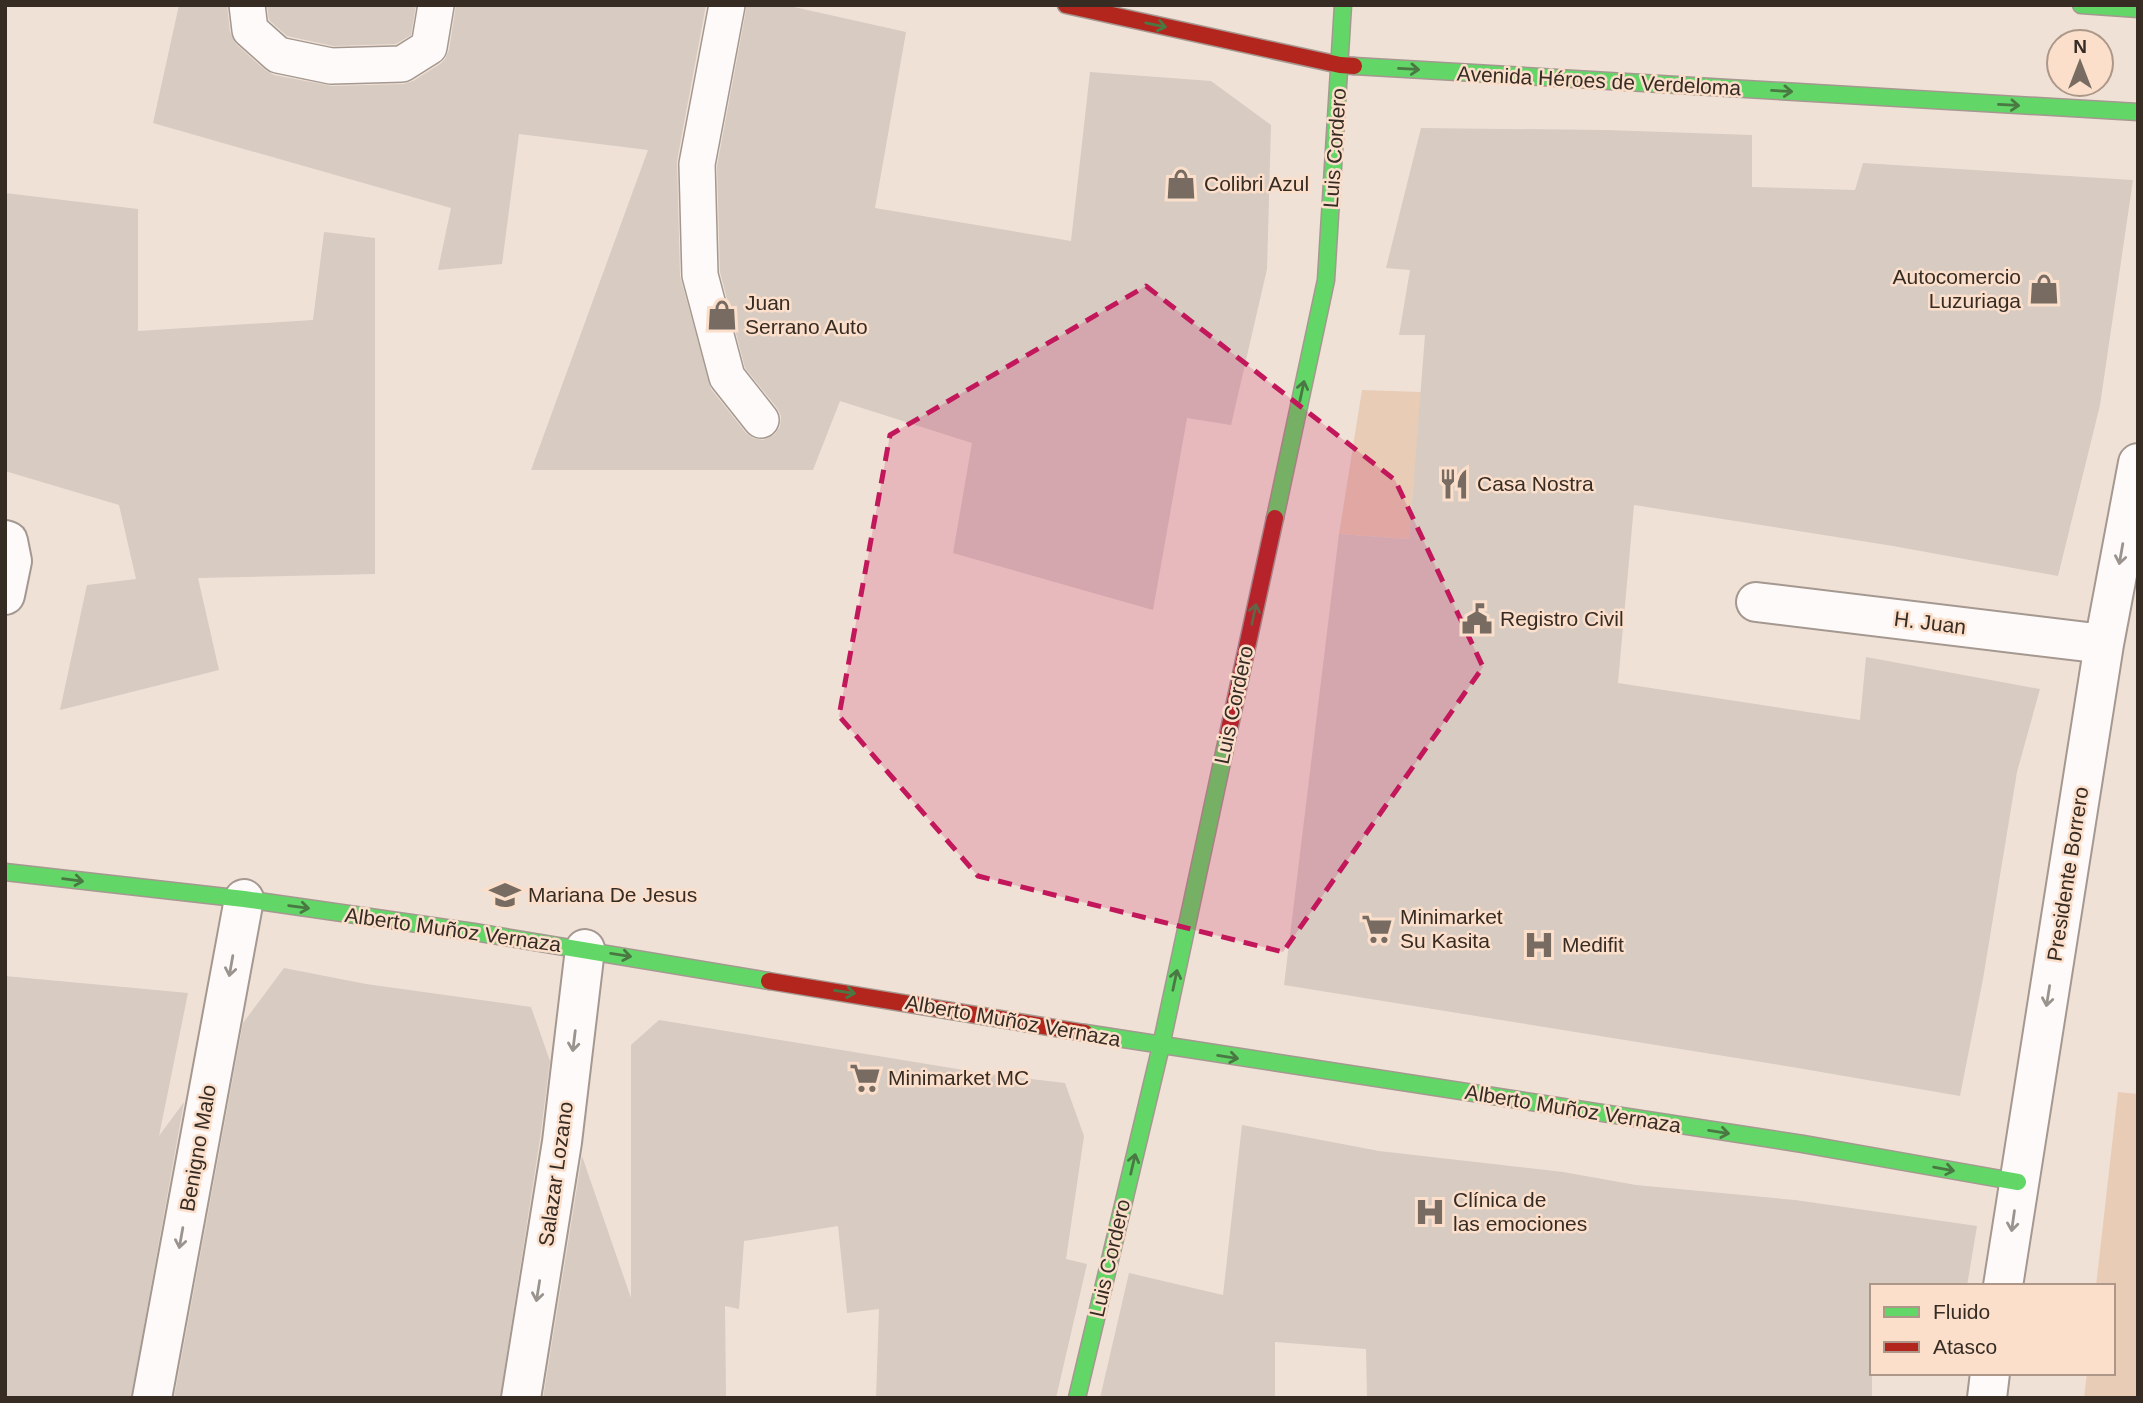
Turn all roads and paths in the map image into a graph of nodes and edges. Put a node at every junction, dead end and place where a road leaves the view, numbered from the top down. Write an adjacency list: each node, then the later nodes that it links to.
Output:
1 (247, 5): 2 (lane)
2 (436, 5)
3 (727, 5): 10 (lane)
4 (1066, 5): 8 (street, Avenida Héroes de Verdeloma, one-way to 8)
5 (1343, 5): 8 (street, Luis Cordero)
6 (2081, 5): 7 (street)
7 (2138, 9)
8 (1340, 65): 9 (street, Avenida Héroes de Verdeloma, one-way to 9); 19 (street, Luis Cordero, one-way to 8)
9 (2138, 112)
10 (761, 420)
11 (2138, 463): 15 (street, Presidente Borrero, one-way to 15)
12 (5, 540): 13 (street)
13 (5, 595)
14 (1756, 602): 15 (street, H. Juan)
15 (2105, 644): 20 (street, Presidente Borrero, one-way to 20)
16 (5, 872): 17 (street, Alberto Muñoz Vernaza, one-way to 17)
17 (244, 899): 18 (street, Alberto Muñoz Vernaza, one-way to 18); 23 (street, Benigno Malo, one-way to 23)
18 (585, 949): 19 (street, Alberto Muñoz Vernaza, one-way to 19); 24 (street, Salazar Lozano, one-way to 24)
19 (1161, 1046): 20 (street, Alberto Muñoz Vernaza, one-way to 20); 25 (street, Luis Cordero, one-way to 19)
20 (2018, 1182): 21 (street, Presidente Borrero, one-way to 21)
21 (2003, 1284)
22 (1990, 1375): 26 (street)
23 (152, 1398)
24 (522, 1398)
25 (1077, 1398)
26 (1987, 1398)

